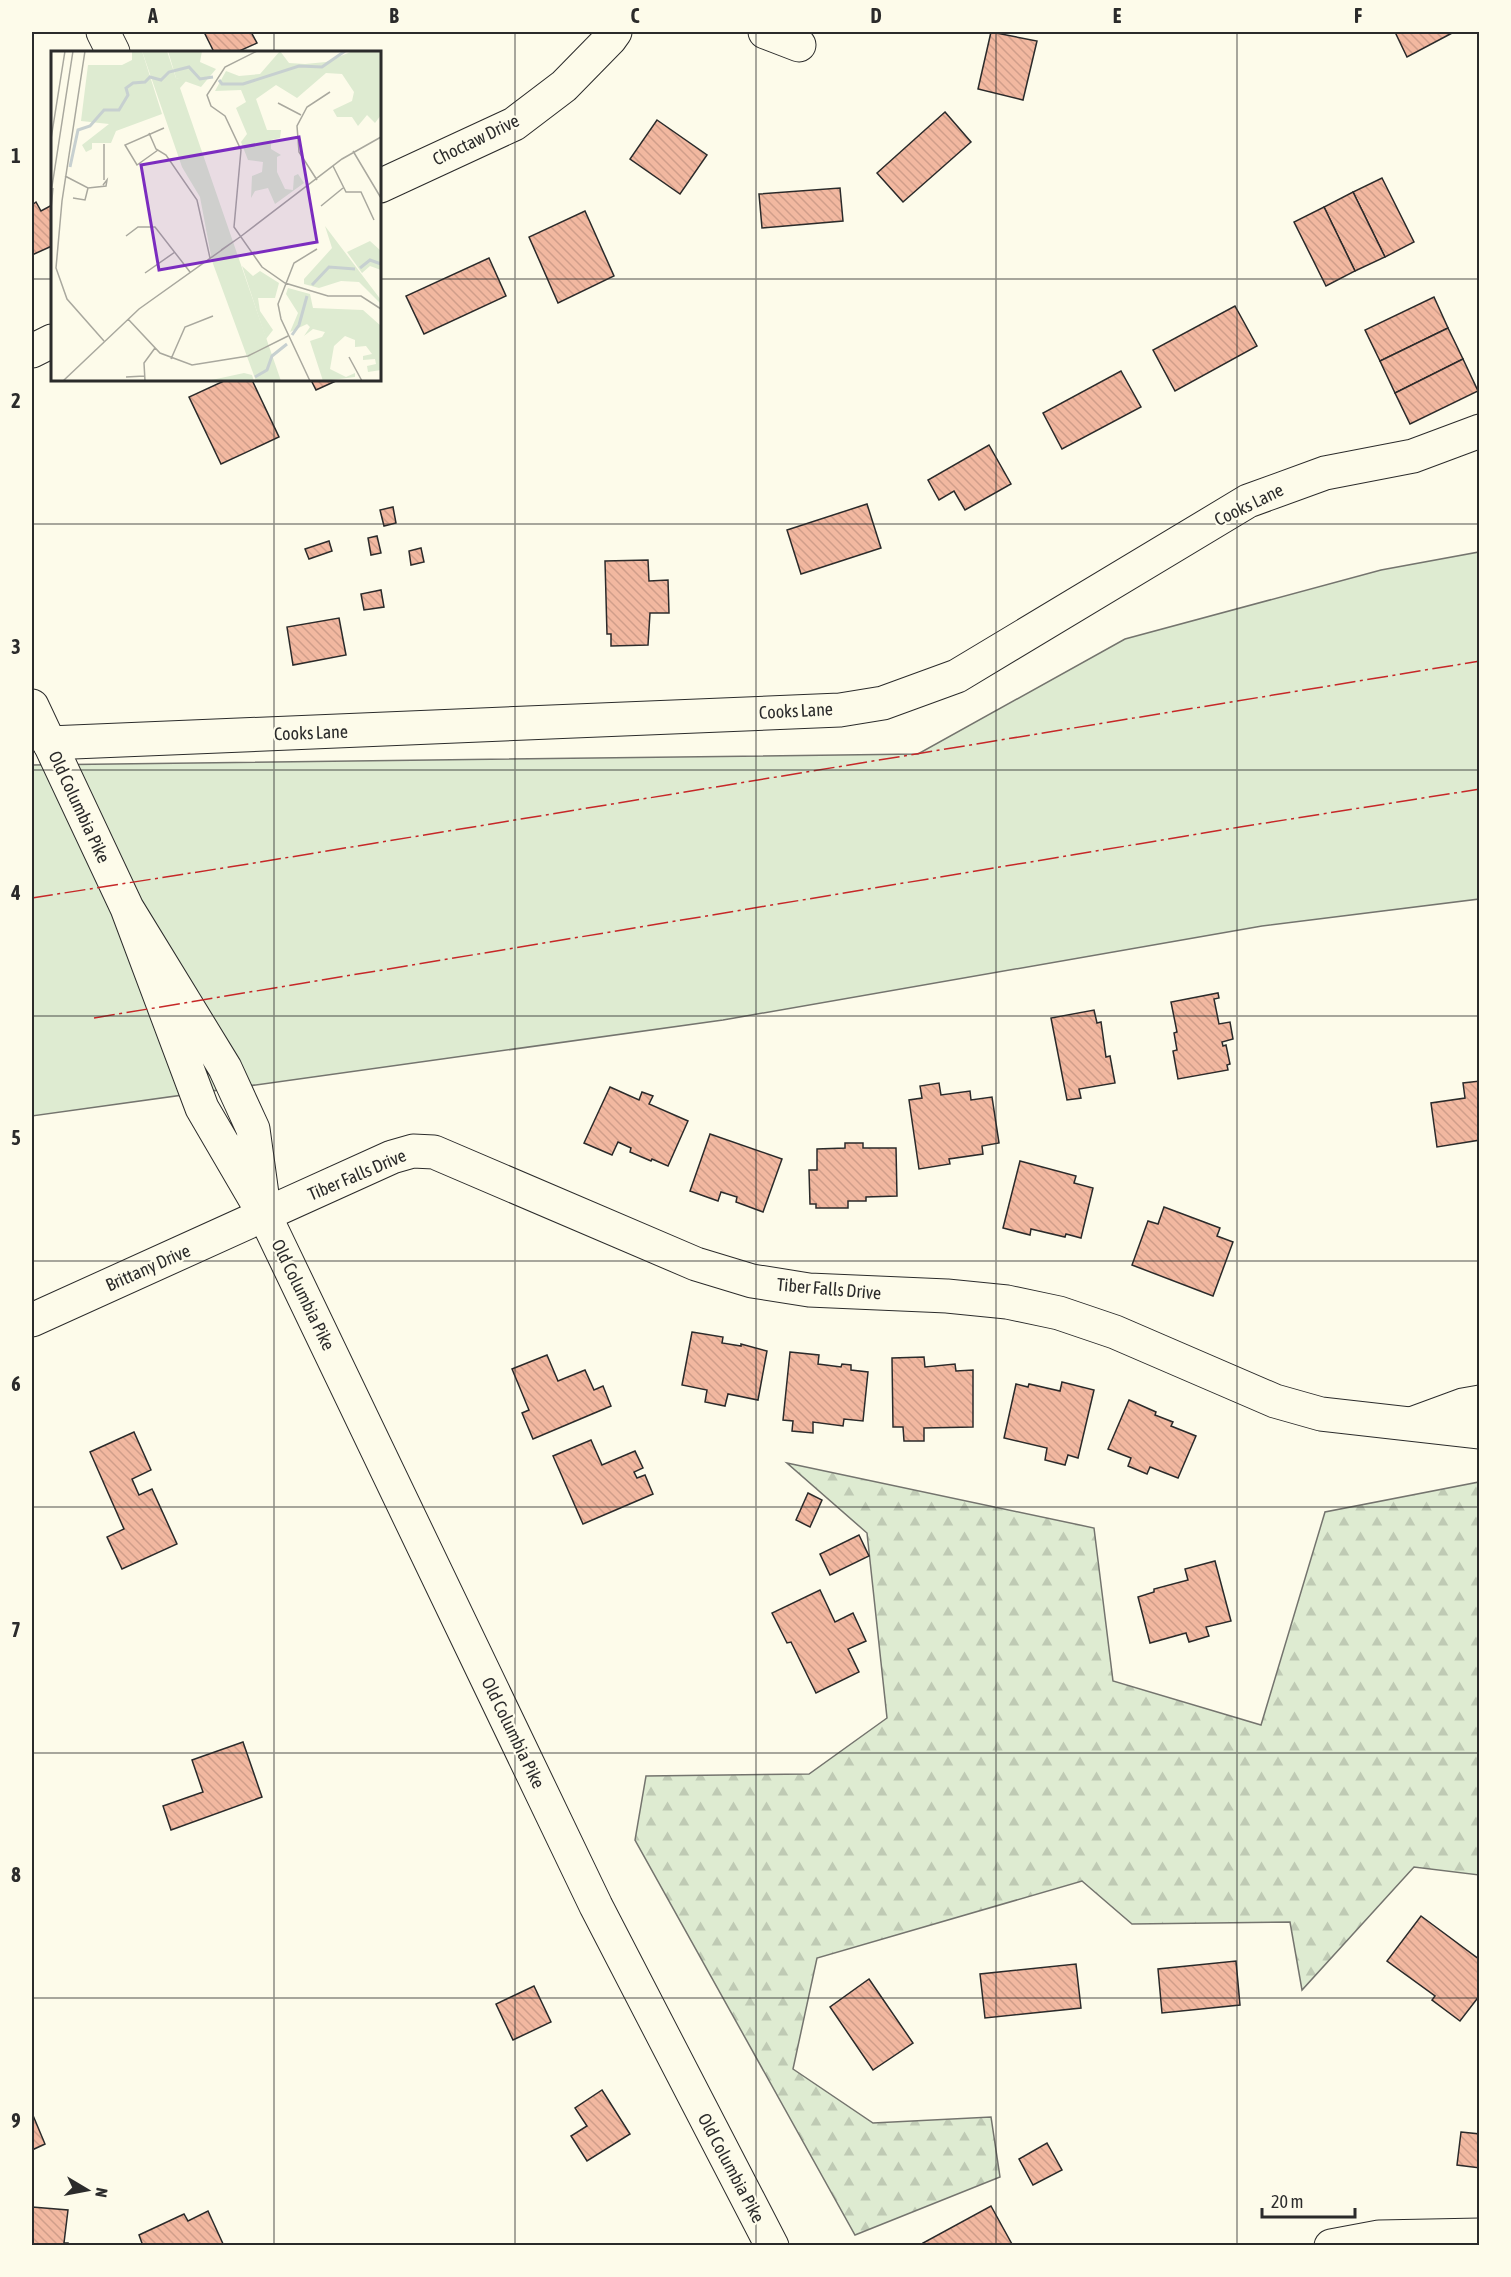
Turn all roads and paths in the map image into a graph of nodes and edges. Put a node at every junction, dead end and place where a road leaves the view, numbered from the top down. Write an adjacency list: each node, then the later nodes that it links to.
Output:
1 (103, 32): 5 (street)
2 (615, 32): 6 (street, Choctaw Drive)
3 (765, 32): 4 (street)
4 (800, 45)
5 (112, 51)
6 (381, 186)
7 (51, 342): 8 (street)
8 (32, 351)
9 (1479, 431): 11 (street, Cooks Lane)
10 (32, 706): 11 (street, Old Columbia Pike)
11 (49, 744): 12 (street, Old Columbia Pike)
12 (265, 1216): 13 (street, Brittany Drive); 15 (street, Tiber Falls Drive); 18 (street, Old Columbia Pike)
13 (32, 1320)
14 (1479, 1402): 15 (street, Tiber Falls Drive)
15 (1412, 1423): 16 (street, Tiber Falls Drive)
16 (1479, 1432)
17 (1479, 2235): 19 (street)
18 (772, 2246)
19 (1331, 2246)

